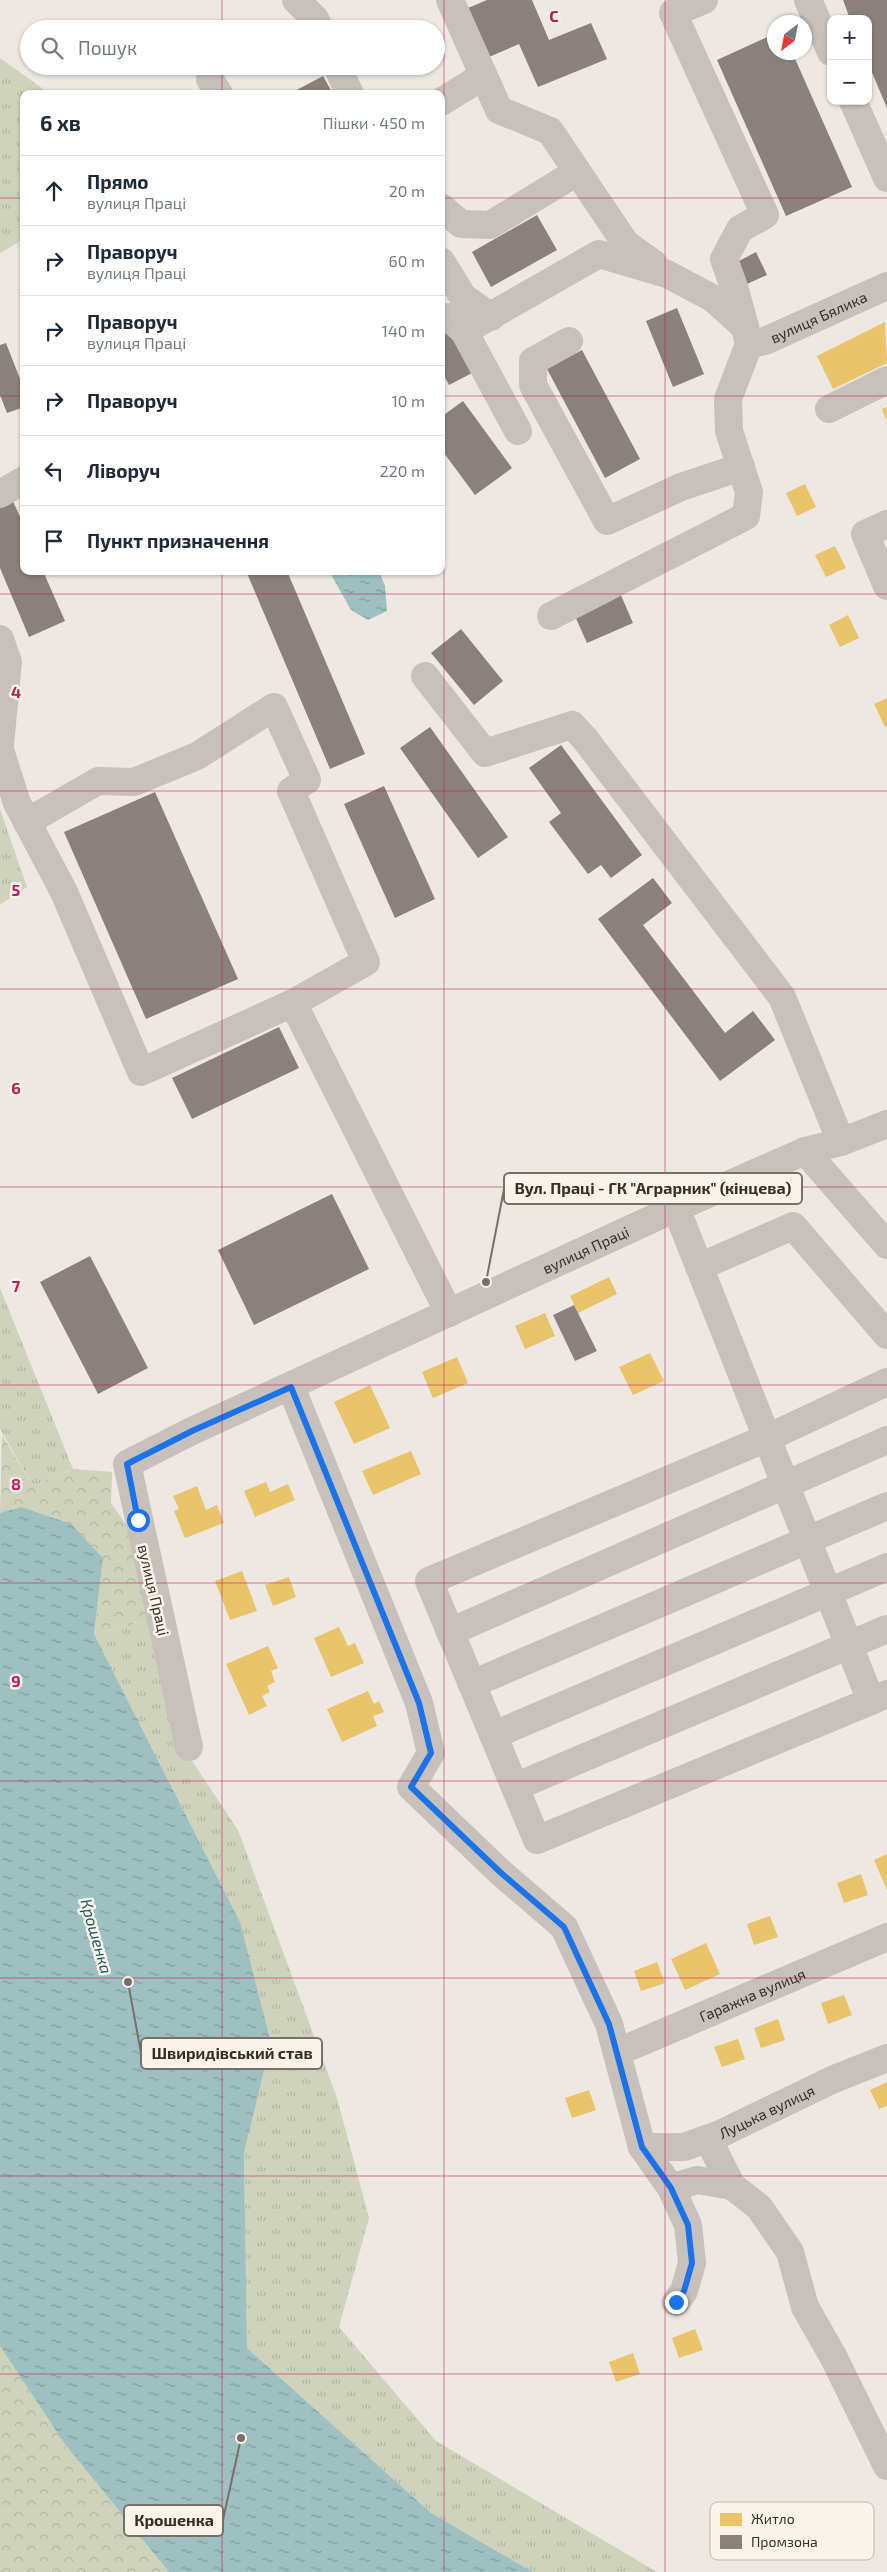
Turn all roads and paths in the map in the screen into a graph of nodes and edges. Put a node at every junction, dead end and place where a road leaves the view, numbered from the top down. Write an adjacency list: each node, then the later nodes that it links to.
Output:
1 (296, 0): 5 (street)
2 (450, 0): 8 (street)
3 (704, 0): 20 (street)
4 (808, 0): 6 (street)
5 (316, 20)
6 (827, 43)
7 (341, 75): 9 (street)
8 (482, 76): 10 (street); 12 (street)
9 (348, 90)
10 (445, 99)
11 (855, 105): 13 (street)
12 (576, 172): 14 (street); 16 (street)
13 (887, 178)
14 (445, 210)
15 (445, 267): 18 (street)
16 (667, 274): 18 (street); 20 (street)
17 (887, 286): 20 (street, вулиця Бялика)
18 (490, 317): 19 (street)
19 (453, 325): 24 (street)
20 (747, 335): 25 (street)
21 (569, 341): 25 (street)
22 (887, 380): 23 (street)
23 (828, 410)
24 (518, 431)
25 (741, 467): 30 (street)
26 (20, 482): 27 (street)
27 (0, 494)
28 (887, 524): 29 (street)
29 (887, 586)
30 (551, 616)
31 (0, 639): 33 (street)
32 (425, 676): 38 (street)
33 (0, 744)
34 (0, 750): 35 (street)
35 (27, 822): 36 (street); 36 (street)
36 (293, 1003): 43 (street)
37 (887, 1124): 38 (street, вулиця Праці)
38 (841, 1142): 39 (street, вулиця Праці)
39 (805, 1151): 40 (street, вулиця Праці); 41 (street)
40 (676, 1208): 42 (street); 43 (street, вулиця Праці)
41 (887, 1245)
42 (699, 1267): 44 (street); 47 (street)
43 (449, 1314): 46 (street, вулиця Праці)
44 (887, 1335)
45 (887, 1382): 47 (street)
46 (291, 1387): 60 (street, вулиця Праці); 63 (street)
47 (767, 1438): 49 (street); 55 (street)
48 (887, 1440): 49 (street)
49 (786, 1485): 51 (street); 55 (street)
50 (887, 1506): 51 (street)
51 (807, 1540): 53 (street); 57 (street)
52 (887, 1567): 53 (street)
53 (829, 1593): 56 (street); 59 (street)
54 (887, 1629): 56 (street)
55 (450, 1632): 57 (street)
56 (849, 1646): 58 (street); 61 (street)
57 (472, 1684): 59 (street)
58 (879, 1697): 61 (street)
59 (494, 1736): 61 (street)
60 (189, 1747)
61 (515, 1787)
62 (887, 1938): 63 (street, Гаражна вулиця)
63 (618, 2052): 66 (street)
64 (887, 2058): 65 (street, Луцька вулиця)
65 (708, 2139): 66 (street, Луцька вулиця); 67 (street)
66 (642, 2147): 68 (street)
67 (732, 2186): 68 (street); 70 (street)
68 (671, 2188): 69 (street)
69 (676, 2302)
70 (887, 2466)

